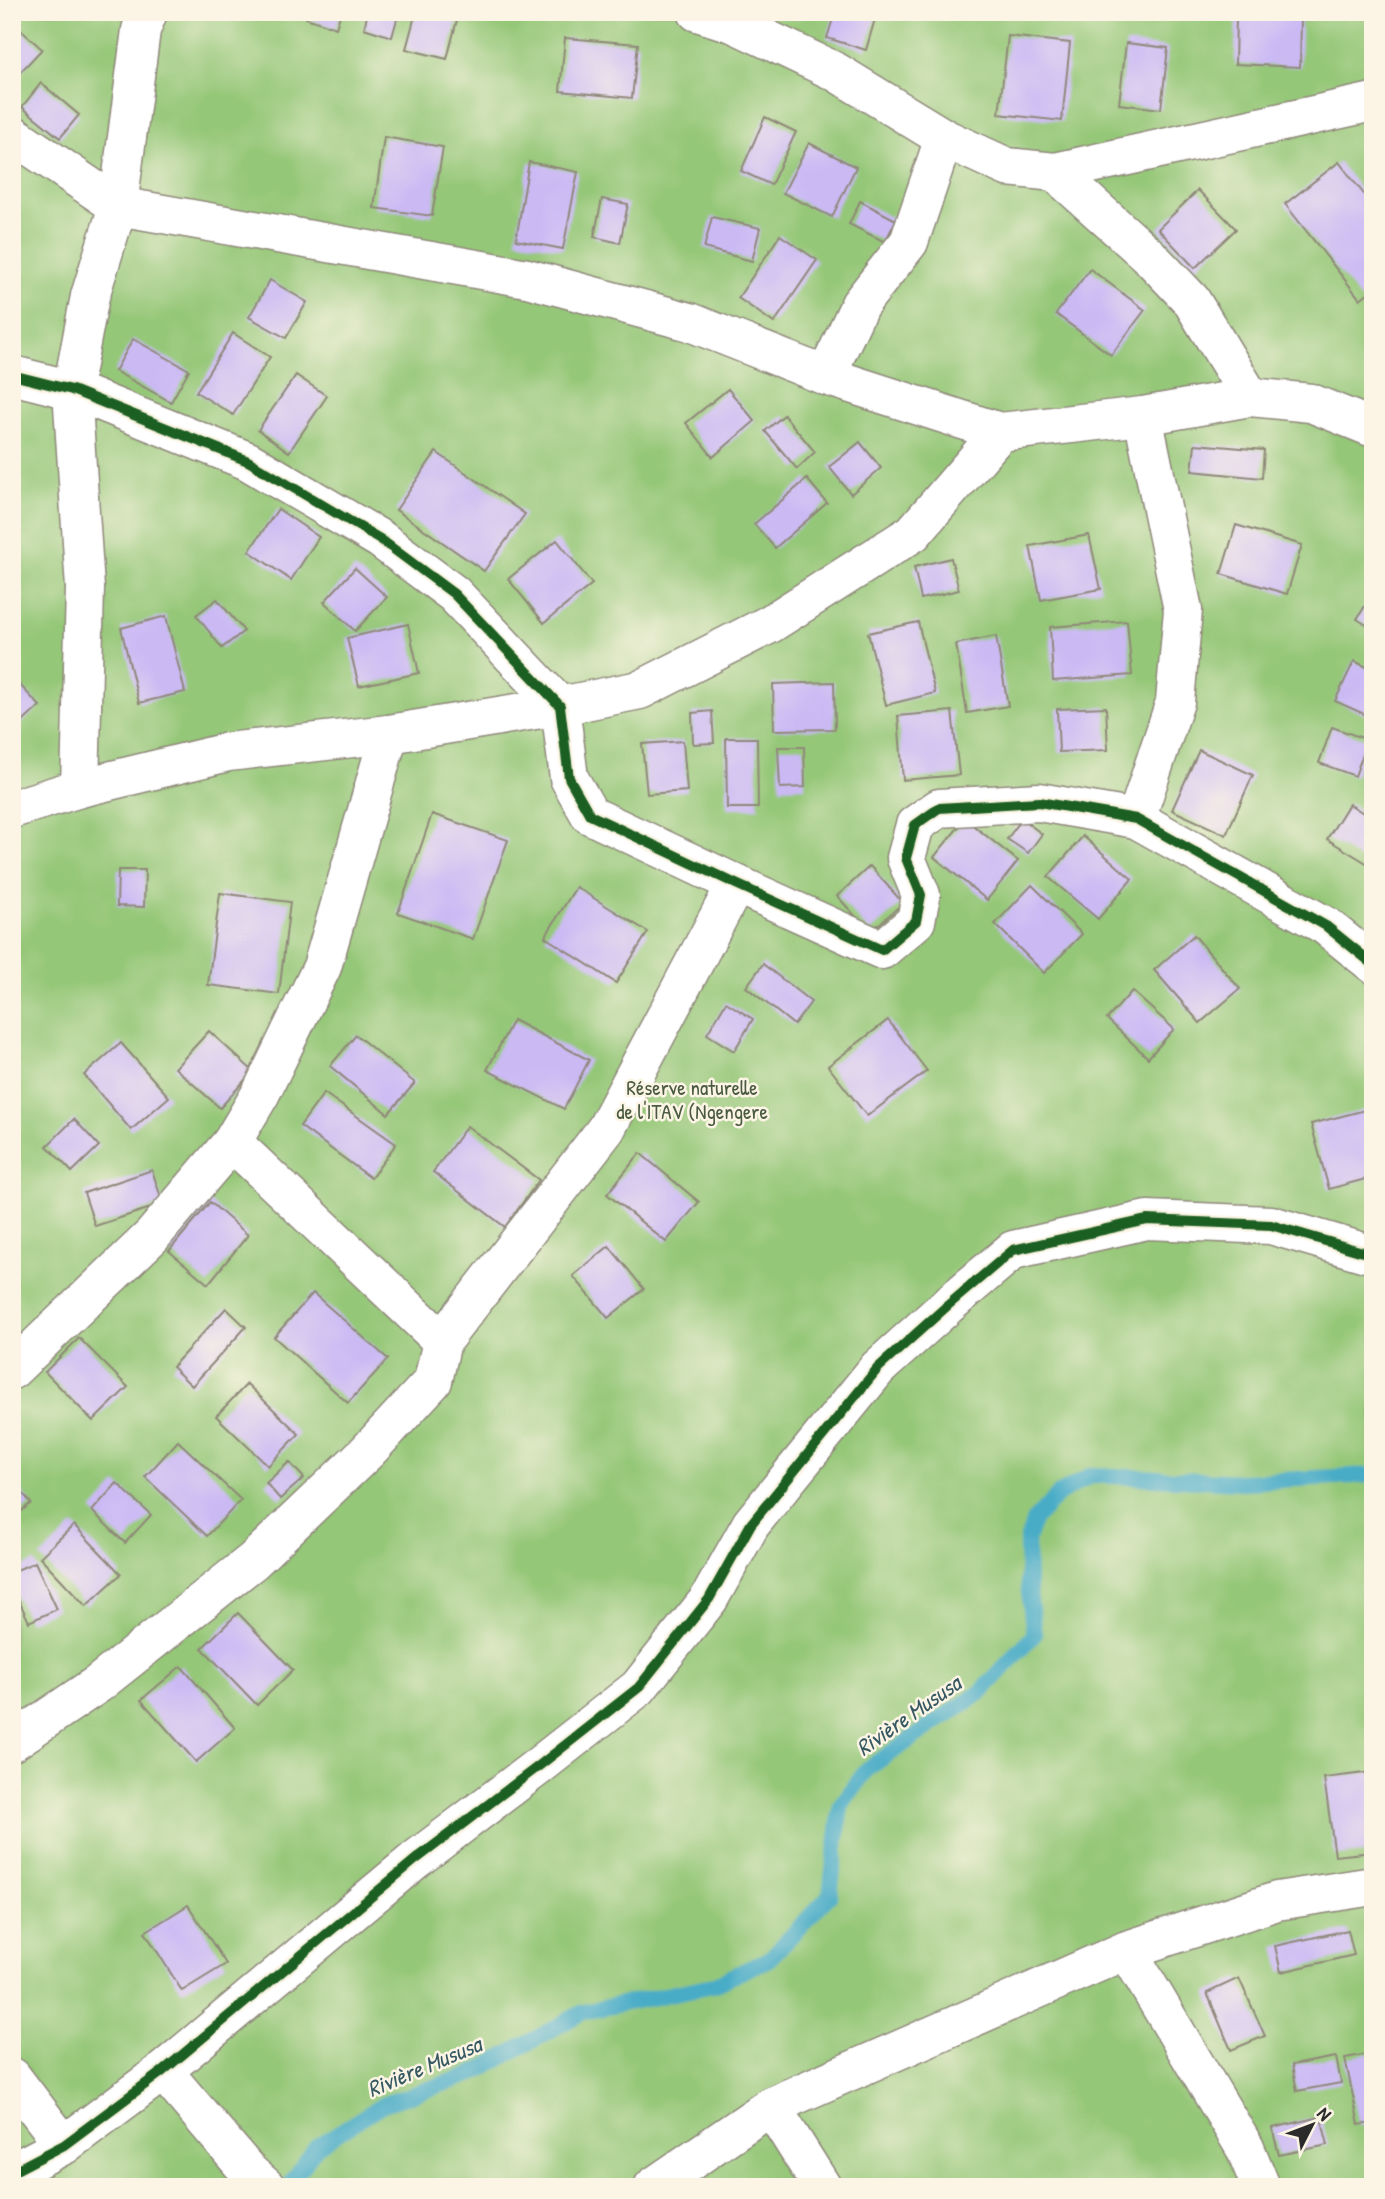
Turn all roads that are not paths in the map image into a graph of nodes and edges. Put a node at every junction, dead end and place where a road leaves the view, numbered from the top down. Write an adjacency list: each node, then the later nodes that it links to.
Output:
1 (148, 12): 7 (street)
2 (697, 12): 5 (street)
3 (1373, 102): 6 (street)
4 (12, 134): 7 (street)
5 (944, 138): 6 (street); 9 (street)
6 (1055, 172): 11 (street)
7 (118, 206): 9 (street); 10 (street)
8 (12, 375): 10 (street)
9 (826, 376): 14 (street)
10 (72, 390): 15 (street); 17 (street)
11 (1250, 397): 12 (street); 13 (street)
12 (1143, 416): 14 (street); 19 (street)
13 (1373, 428)
14 (1000, 432): 15 (street)
15 (560, 706): 16 (street); 20 (street)
16 (389, 734): 17 (street); 22 (street)
17 (80, 788): 18 (street)
18 (12, 809)
19 (1136, 819): 20 (street); 21 (street)
20 (736, 884): 24 (street)
21 (1373, 964)
22 (232, 1142): 24 (street); 25 (street)
23 (1373, 1255): 29 (street)
24 (442, 1342): 26 (street)
25 (12, 1370)
26 (12, 1742)
27 (1373, 1886): 28 (street)
28 (1127, 1950): 31 (street); 37 (street)
29 (163, 2071): 32 (street); 34 (street)
30 (12, 2077): 32 (street)
31 (771, 2106): 35 (street); 36 (street)
32 (64, 2145): 33 (street)
33 (12, 2172)
34 (257, 2179)
35 (653, 2187)
36 (822, 2187)
37 (1261, 2187)

